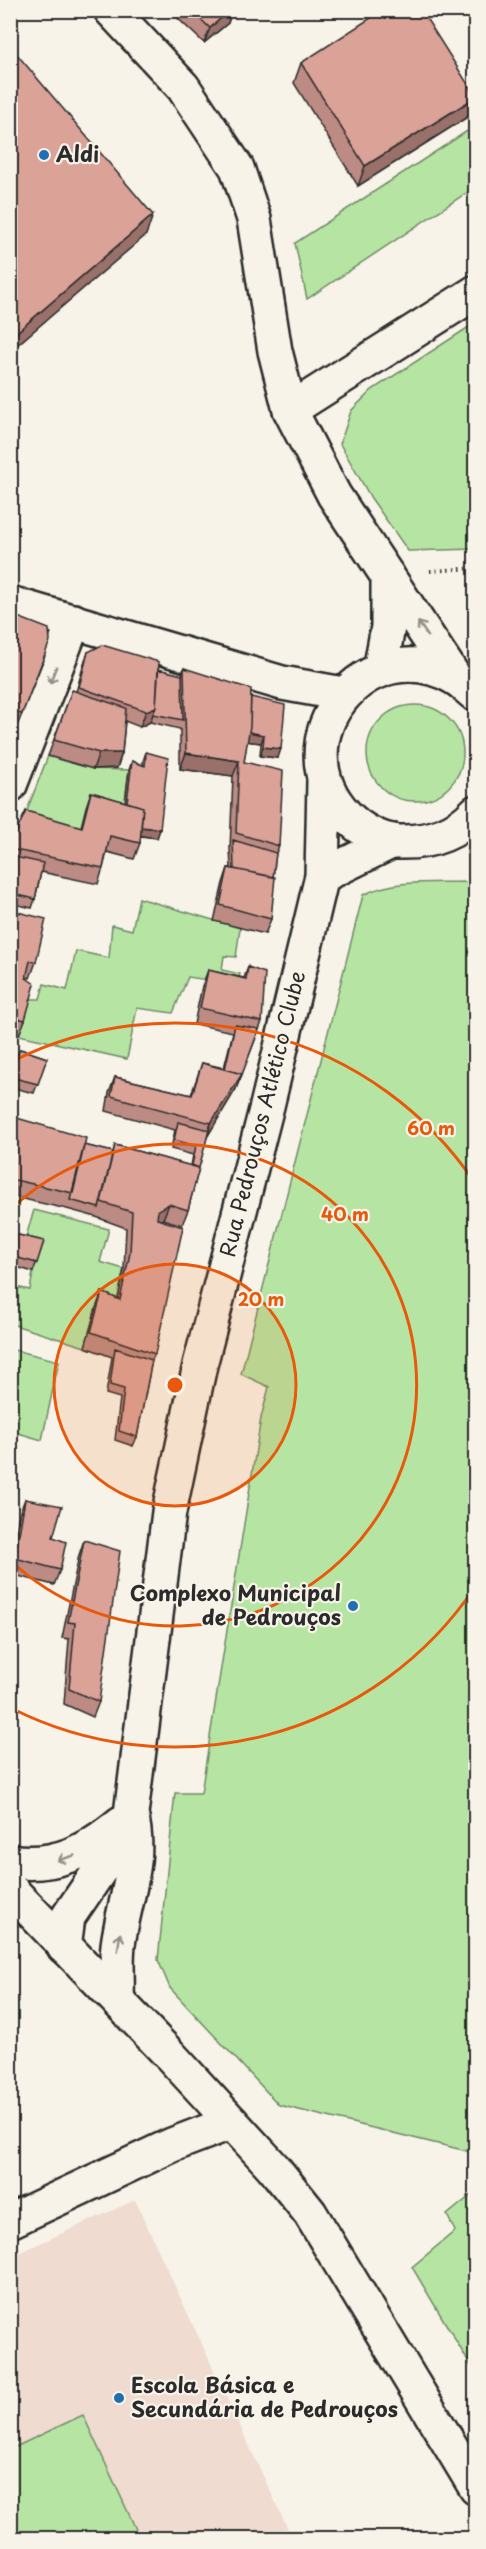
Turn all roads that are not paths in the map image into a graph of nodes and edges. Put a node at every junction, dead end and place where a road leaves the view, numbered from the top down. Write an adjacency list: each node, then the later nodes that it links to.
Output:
1 (111, 10): 3 (street)
2 (476, 292): 3 (street)
3 (290, 410): 4 (street)
4 (388, 576): 7 (street); 8 (street, one-way to 4)
5 (10, 603): 6 (street)
6 (74, 621): 9 (street); 11 (street, one-way to 11)
7 (380, 671): 8 (street); 9 (street)
8 (465, 687)
9 (335, 706): 10 (street)
10 (324, 780): 13 (street); 14 (street, Rua Pedrouços Atlético Clube)
11 (10, 785)
12 (469, 828): 13 (street)
13 (393, 841): 14 (street)
14 (322, 876): 15 (street, Rua Pedrouços Atlético Clube)
15 (131, 1814): 16 (street, one-way to 16); 18 (street, Rua Pedrouços Atlético Clube); 19 (street, Rua Pedrouços Atlético Clube, one-way to 15)
16 (10, 1861)
17 (10, 1889): 18 (street)
18 (64, 1947): 19 (street)
19 (117, 2000): 20 (street)
20 (232, 2122): 21 (street); 22 (street)
21 (10, 2221)
22 (476, 2487)

